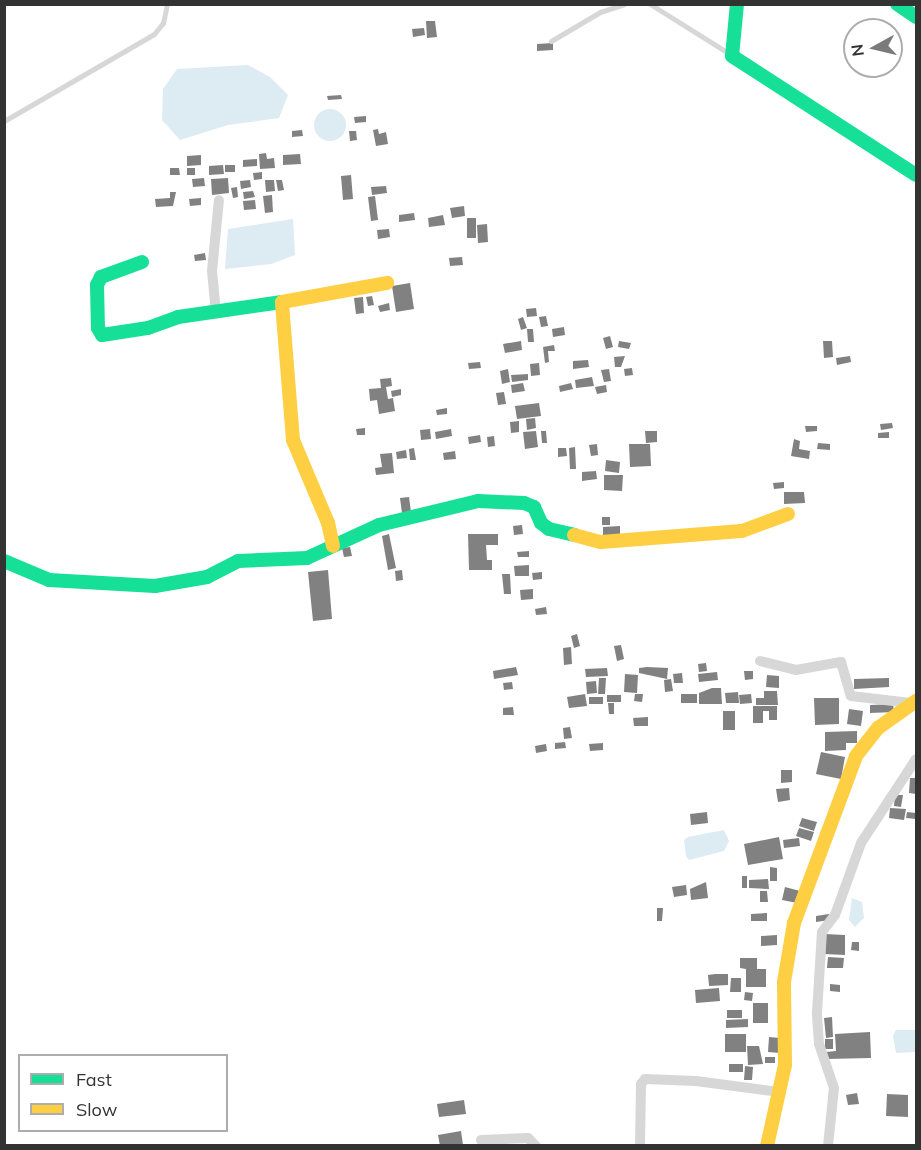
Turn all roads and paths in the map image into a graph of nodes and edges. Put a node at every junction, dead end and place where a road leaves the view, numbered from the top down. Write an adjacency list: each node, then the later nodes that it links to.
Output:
1 (167, 4): 9 (lane)
2 (624, 4): 7 (lane)
3 (650, 4): 8 (lane)
4 (737, 4): 8 (street)
5 (897, 4): 6 (street)
6 (915, 16)
7 (551, 41)
8 (731, 54): 10 (street)
9 (4, 121)
10 (916, 175)
11 (219, 200): 15 (street)
12 (142, 262): 15 (street)
13 (387, 283): 14 (street)
14 (282, 302): 15 (street); 17 (street)
15 (216, 313)
16 (788, 514): 17 (street)
17 (333, 546): 18 (street)
18 (4, 561)
19 (760, 660): 20 (street)
20 (914, 702): 22 (street)
21 (916, 759): 28 (street)
22 (780, 1092): 26 (street); 27 (street)
23 (481, 1140): 24 (street)
24 (520, 1142): 25 (street)
25 (536, 1146)
26 (640, 1146)
27 (767, 1146)
28 (828, 1146)

